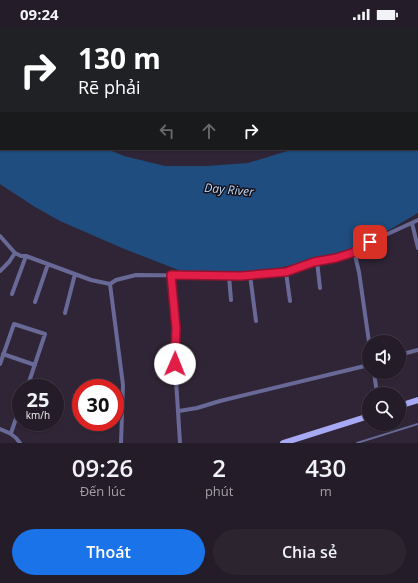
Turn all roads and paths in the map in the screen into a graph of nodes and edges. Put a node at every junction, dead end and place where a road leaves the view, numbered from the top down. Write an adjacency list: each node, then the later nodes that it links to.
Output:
1 (418, 220): 2 (street)
2 (412, 223): 4 (street); 5 (street)
3 (1, 239): 6 (street)
4 (418, 248)
5 (354, 251): 8 (street); 24 (street)
6 (14, 253): 7 (street); 10 (street)
7 (26, 256): 9 (street); 18 (street)
8 (317, 262): 11 (street); 17 (street)
9 (48, 264): 12 (street); 21 (street)
10 (0, 270)
11 (286, 272): 14 (street); 20 (street)
12 (75, 274): 16 (street); 22 (street)
13 (171, 275): 15 (street); 16 (street); 34 (street)
14 (250, 275): 15 (street); 23 (street)
15 (229, 276): 19 (street)
16 (110, 284): 41 (street)
17 (320, 288)
18 (12, 294)
19 (231, 300)
20 (290, 301)
21 (35, 302)
22 (65, 313)
23 (256, 321)
24 (369, 335)
25 (418, 350): 26 (street)
26 (406, 353)
27 (3, 354): 28 (street); 29 (street); 29 (street)
28 (0, 364)
29 (35, 365): 31 (street)
30 (362, 367): 34 (street)
31 (30, 379)
32 (418, 400): 33 (main road)
33 (406, 404)
34 (179, 411): 42 (street)
35 (362, 418): 43 (main road)
36 (418, 424): 44 (lane)
37 (0, 429): 39 (street)
38 (12, 430): 39 (street)
39 (11, 433): 40 (street)
40 (20, 443)
41 (121, 443)
42 (180, 443)
43 (283, 443)
44 (358, 443)

